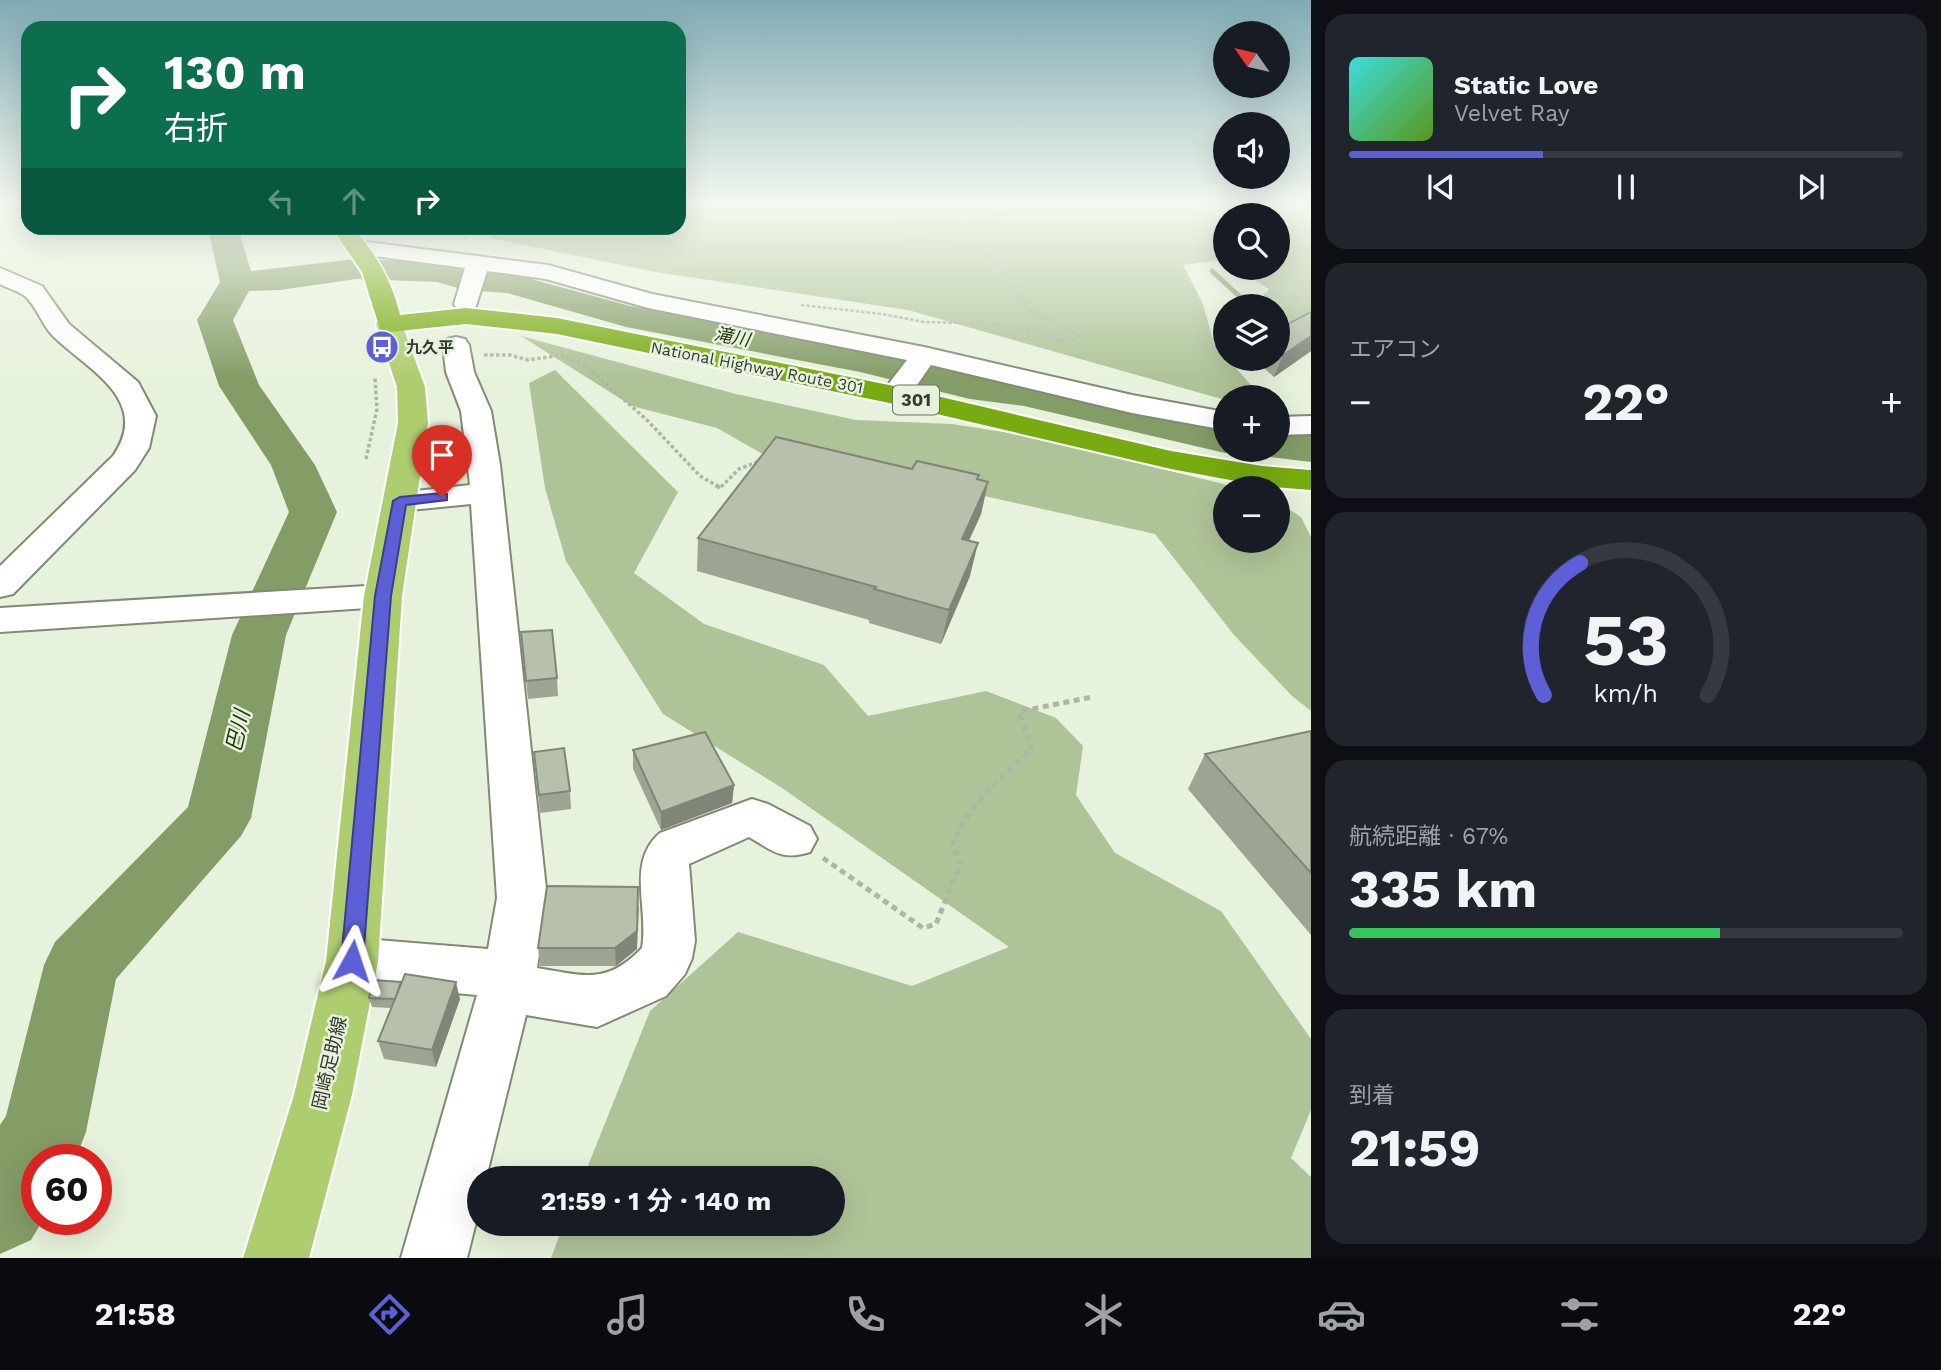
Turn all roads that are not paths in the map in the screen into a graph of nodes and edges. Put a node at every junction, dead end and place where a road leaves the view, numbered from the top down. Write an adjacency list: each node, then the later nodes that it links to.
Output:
1 (367, 262): 4 (highway)
2 (400, 262): 6 (street)
3 (0, 275): 15 (street)
4 (385, 303): 7 (highway, National Highway Route 301 / 301); 13 (main road, 岡崎足助線)
5 (456, 345): 12 (street)
6 (924, 355): 7 (street); 8 (street)
7 (894, 395): 11 (highway, National Highway Route 301 / 301)
8 (1213, 419)
9 (1311, 425): 10 (street)
10 (1290, 426)
11 (1311, 480)
12 (485, 493): 13 (street); 18 (street)
13 (400, 501): 14 (main road, 岡崎足助線)
14 (383, 596): 15 (street); 17 (main road, 岡崎足助線)
15 (2, 609)
16 (793, 839): 18 (street)
17 (352, 961): 18 (street); 19 (main road, 岡崎足助線)
18 (508, 981): 20 (street)
19 (275, 1258)
20 (434, 1258)

